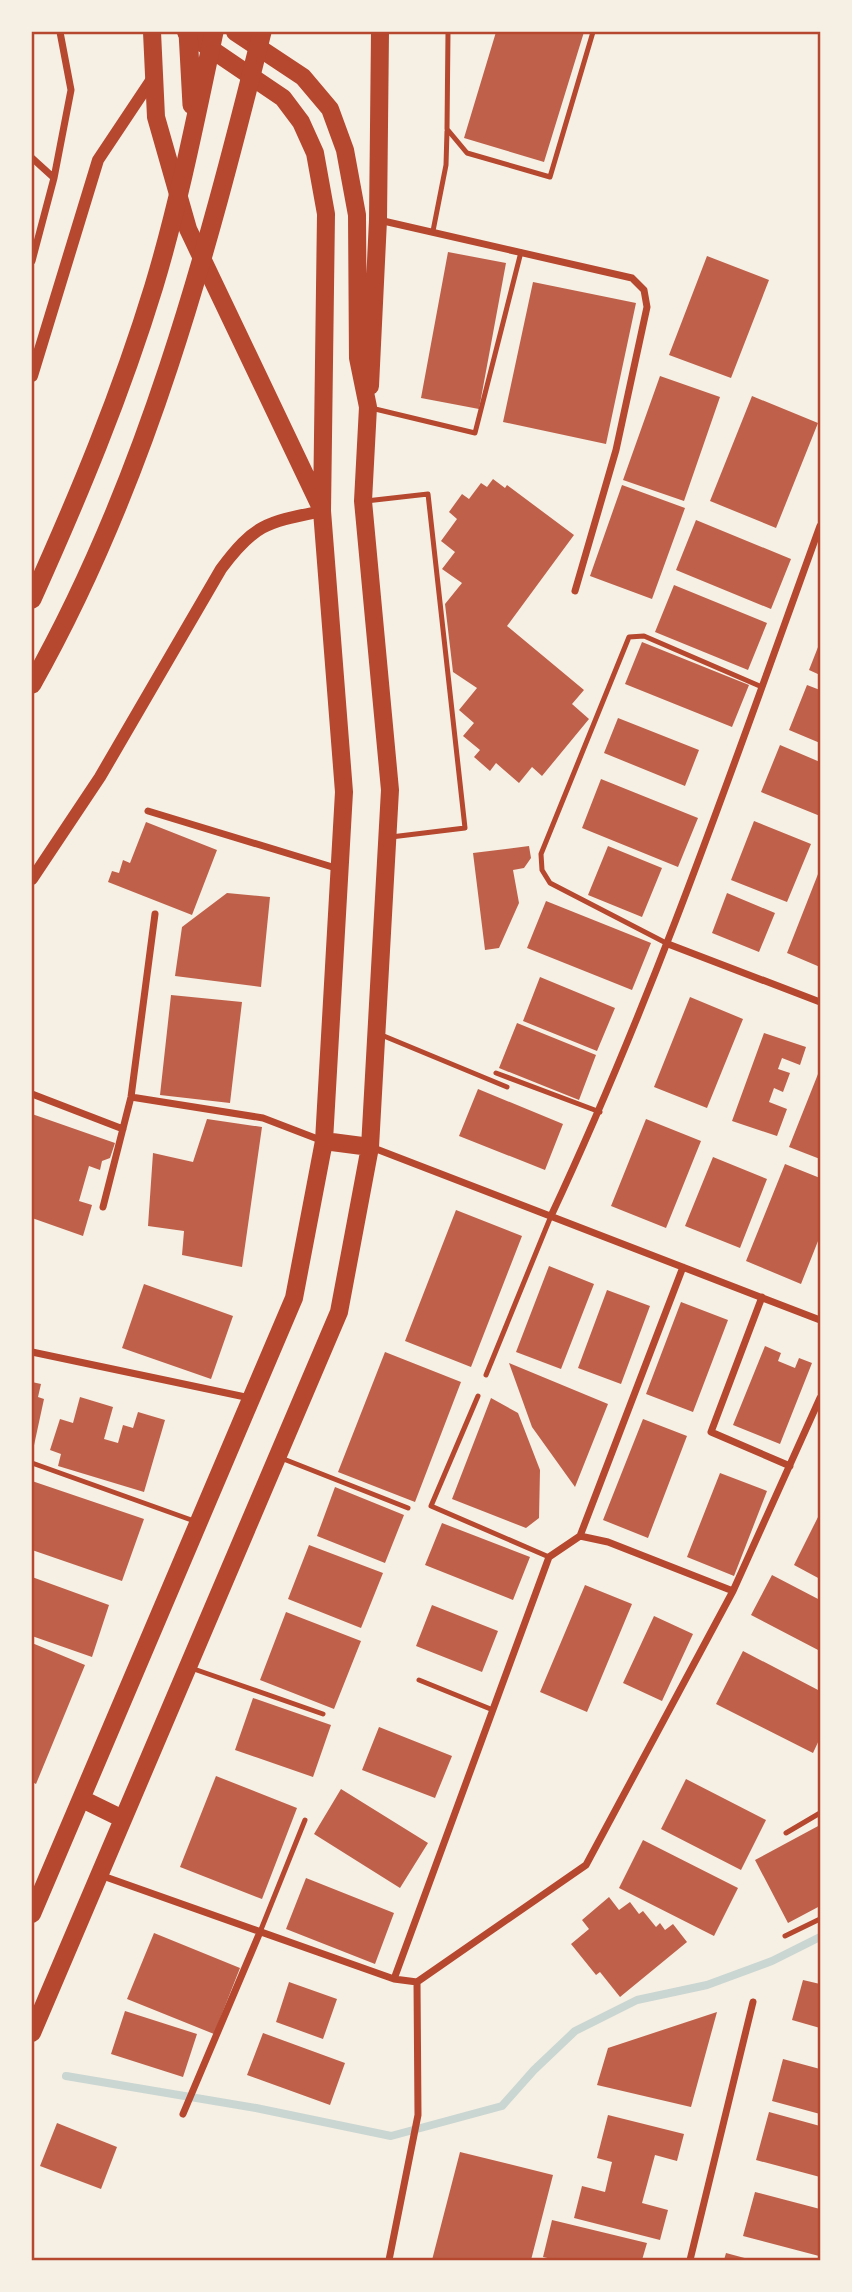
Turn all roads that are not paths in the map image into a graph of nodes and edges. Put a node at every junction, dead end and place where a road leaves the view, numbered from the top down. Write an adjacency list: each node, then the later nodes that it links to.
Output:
1 (60, 32): 14 (street)
2 (152, 32): 10 (main road)
3 (187, 32): 12 (highway); 22 (main road)
4 (214, 32): 12 (highway)
5 (235, 32): 20 (main road)
6 (262, 32): 26 (highway)
7 (380, 32): 15 (main road)
8 (448, 32): 11 (lane)
9 (593, 32): 11 (lane)
10 (154, 76): 19 (street); 22 (main road)
11 (447, 129): 16 (lane)
12 (193, 134): 25 (highway)
13 (32, 158): 14 (street)
14 (54, 178): 18 (street)
15 (378, 220): 16 (street); 20 (main road)
16 (433, 231): 17 (street)
17 (521, 252): 20 (lane); 24 (street)
18 (32, 261)
19 (32, 376)
20 (368, 407): 21 (main road)
21 (363, 501): 29 (main road); 29 (lane)
22 (322, 511): 30 (main road); 31 (street)
23 (821, 526): 27 (street)
24 (575, 592)
25 (32, 599)
26 (32, 684)
27 (762, 687): 33 (street); 33 (lane)
28 (148, 811): 30 (street)
29 (388, 838): 35 (main road)
30 (340, 869): 42 (main road)
31 (32, 879)
32 (155, 914): 39 (street)
33 (668, 944): 34 (street); 40 (street)
34 (821, 1002)
35 (377, 1032): 37 (lane); 43 (main road)
36 (496, 1073): 40 (lane)
37 (507, 1087)
38 (32, 1094): 41 (street)
39 (131, 1097): 41 (street); 42 (street)
40 (600, 1112): 45 (street)
41 (123, 1129): 44 (street)
42 (324, 1141): 43 (main road); 52 (main road)
43 (370, 1147): 45 (street); 54 (main road)
44 (103, 1207)
45 (551, 1216): 46 (street); 50 (lane)
46 (683, 1267): 47 (street); 59 (street)
47 (762, 1297): 48 (street); 56 (street)
48 (821, 1320)
49 (32, 1352): 52 (street)
50 (486, 1375)
51 (478, 1396): 60 (lane)
52 (252, 1398): 58 (main road)
53 (821, 1398): 56 (street)
54 (277, 1457): 57 (lane); 62 (main road)
55 (32, 1463): 58 (lane)
56 (790, 1466): 61 (street)
57 (408, 1508)
58 (199, 1522): 66 (main road)
59 (580, 1536): 60 (street); 61 (street)
60 (549, 1558): 64 (street)
61 (733, 1591): 77 (street)
62 (188, 1667): 65 (lane); 68 (main road)
63 (419, 1680): 64 (lane)
64 (493, 1710): 76 (street)
65 (323, 1714)
66 (82, 1799): 68 (main road); 72 (main road)
67 (821, 1813): 70 (lane)
68 (123, 1819): 71 (main road)
69 (305, 1820): 74 (lane)
70 (786, 1833)
71 (99, 1875): 74 (street); 79 (main road)
72 (32, 1914)
73 (821, 1919): 75 (lane)
74 (260, 1932): 76 (street); 80 (street)
75 (785, 1936)
76 (394, 1979): 77 (street)
77 (417, 1982): 81 (street)
78 (753, 2002): 82 (street)
79 (33, 2023)
80 (183, 2113)
81 (389, 2260)
82 (690, 2260)

